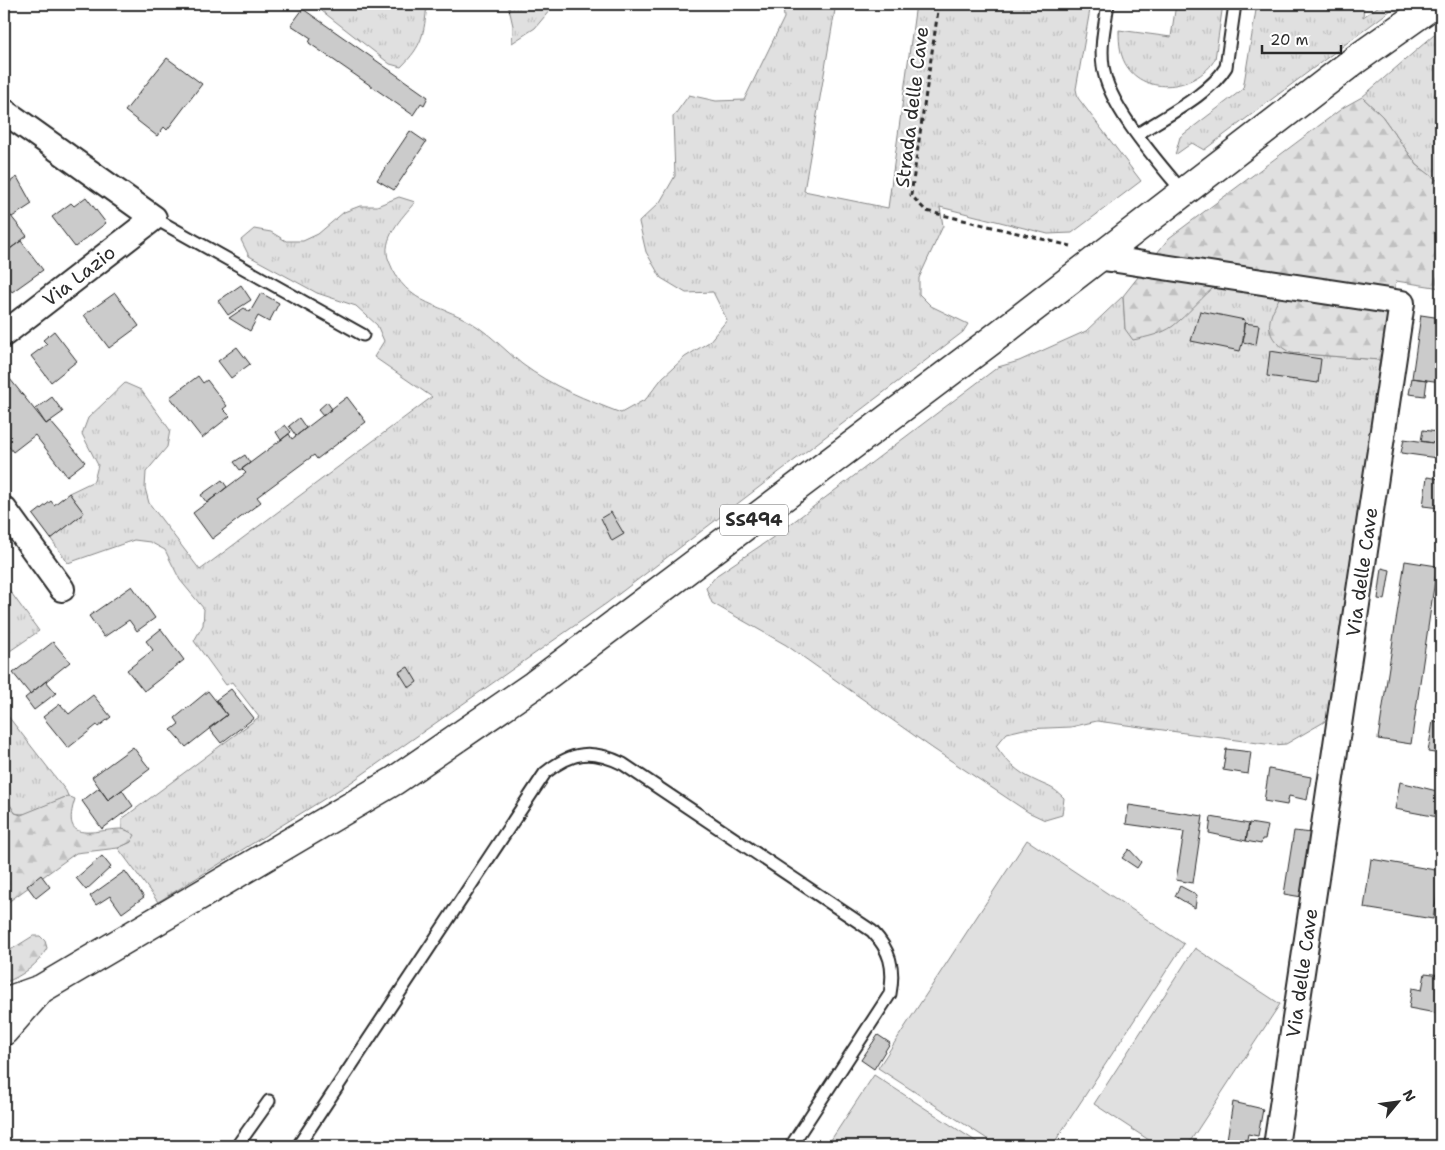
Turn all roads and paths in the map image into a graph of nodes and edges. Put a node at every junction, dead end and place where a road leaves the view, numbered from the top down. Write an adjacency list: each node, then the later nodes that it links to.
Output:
1 (939, 4): 9 (path, Strada delle Cave)
2 (1108, 4): 6 (lane)
3 (1235, 4): 6 (lane)
4 (1434, 4): 7 (main road, SS494)
5 (4, 111): 8 (street)
6 (1138, 134): 7 (lane)
7 (1183, 192): 9 (main road, SS494)
8 (154, 218): 10 (street, Via Lazio); 11 (lane)
9 (1098, 257): 14 (main road, SS494); 21 (street, Via delle Cave)
10 (4, 334)
11 (363, 335)
12 (4, 509): 13 (street)
13 (62, 589)
14 (41, 989): 15 (main road, SS494); 16 (main road, SS494)
15 (4, 1002)
16 (4, 1031)
17 (269, 1101): 18 (lane)
18 (237, 1146)
19 (298, 1146): 20 (lane)
20 (791, 1146)
21 (1276, 1146)

